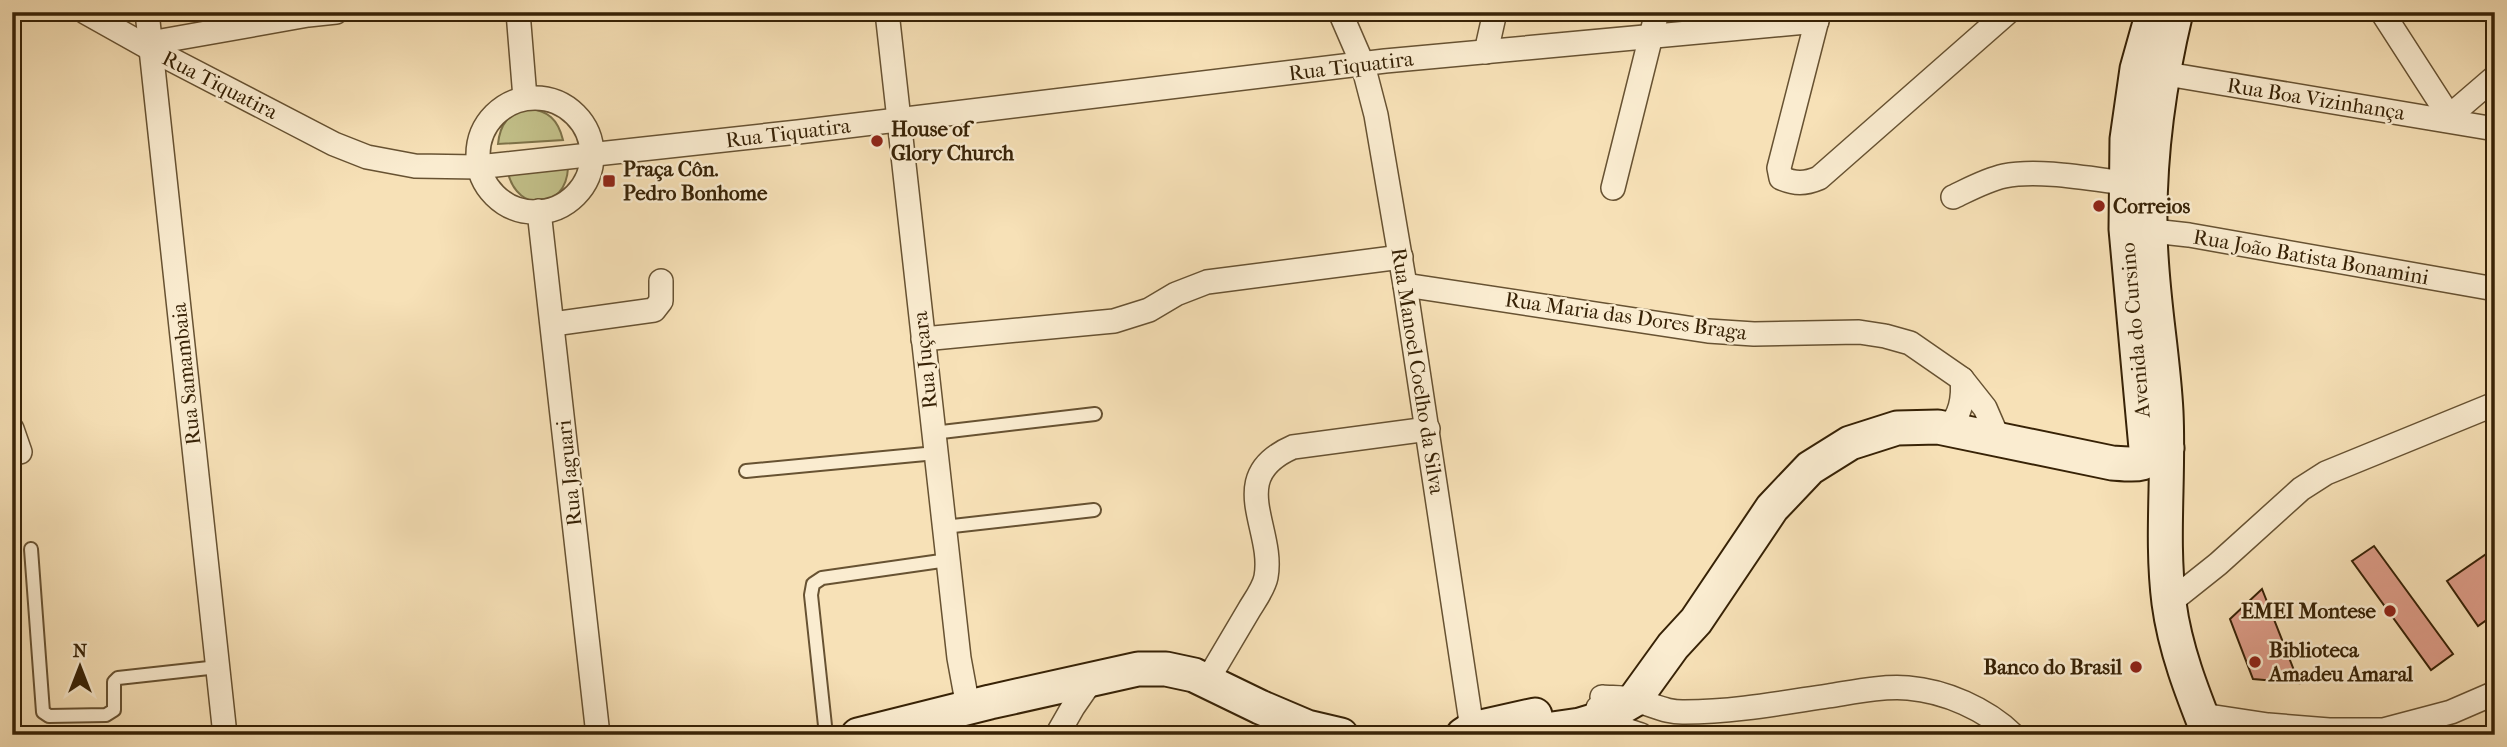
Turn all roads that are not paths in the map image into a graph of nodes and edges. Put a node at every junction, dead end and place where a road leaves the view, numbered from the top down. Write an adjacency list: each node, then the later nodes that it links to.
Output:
1 (85, 12): 16 (street, Rua Tiquatira)
2 (148, 12): 16 (street, Rua Samambaia)
3 (337, 12): 16 (street)
4 (513, 12): 5 (street)
5 (518, 12): 21 (street)
6 (887, 12): 23 (street, Rua Juçara)
7 (1340, 12): 18 (street, Rua Manoel Coelho da Silva)
8 (1495, 12): 17 (street)
9 (1657, 12): 15 (street)
10 (2008, 12): 14 (street)
11 (2152, 12): 19 (street, Avenida do Cursino)
12 (2176, 12): 19 (street, Avenida do Cursino)
13 (2382, 12): 22 (street)
14 (1818, 16): 15 (street, Rua Tiquatira)
15 (1651, 35): 17 (street, Rua Tiquatira); 28 (street)
16 (150, 46): 26 (street, Rua Tiquatira); 56 (street, Rua Samambaia)
17 (1486, 51): 18 (street, Rua Tiquatira)
18 (1363, 65): 23 (street, Rua Tiquatira); 32 (street, Rua Manoel Coelho da Silva)
19 (2150, 71): 22 (street, Rua Boa Vizinhança); 27 (street, Avenida do Cursino)
20 (2495, 77): 22 (street)
21 (525, 98): 25 (street); 26 (street)
22 (2447, 118): 24 (street, Rua Boa Vizinhança)
23 (899, 120): 25 (street, Rua Tiquatira); 37 (street, Rua Juçara)
24 (2495, 129)
25 (592, 155): 26 (street, Rua Tiquatira); 30 (street)
26 (478, 167): 30 (street)
27 (2139, 185): 29 (street); 31 (street, Avenida do Cursino)
28 (1613, 188)
29 (1953, 197)
30 (539, 211): 36 (street, Rua Jaguari)
31 (2138, 229): 35 (street, Rua João Batista Bonamini); 45 (street, Avenida do Cursino)
32 (1401, 257): 34 (street, Rua Manoel Coelho da Silva); 37 (street)
33 (661, 281): 36 (street)
34 (1405, 285): 38 (street, Rua Maria das Dores Braga); 42 (street, Rua Manoel Coelho da Silva)
35 (2495, 289)
36 (553, 324): 66 (street, Rua Jaguari)
37 (923, 339): 46 (street, Rua Juçara)
38 (1962, 379): 43 (street); 44 (street, Rua Maria das Dores Braga)
39 (2495, 404): 55 (street)
40 (1096, 414): 46 (lane)
41 (12, 429): 47 (street)
42 (1428, 429): 58 (street); 64 (street, Rua Manoel Coelho da Silva)
43 (1945, 429): 44 (street); 60 (street)
44 (1998, 438): 48 (street)
45 (2156, 438): 48 (street); 51 (street, Avenida do Cursino)
46 (934, 443): 49 (lane); 52 (street, Rua Juçara)
47 (20, 452)
48 (2098, 461): 51 (street)
49 (746, 471)
50 (1094, 510): 52 (lane)
51 (2161, 512): 55 (street, Avenida do Cursino)
52 (944, 527): 54 (street, Rua Juçara)
53 (31, 549): 56 (lane)
54 (948, 560): 61 (street, Rua Juçara); 67 (lane)
55 (2169, 603): 63 (street, Avenida do Cursino)
56 (218, 667): 65 (street, Rua Samambaia)
57 (1091, 681): 58 (street); 61 (street); 69 (street)
58 (1207, 681): 70 (street)
59 (2495, 693): 63 (street)
60 (1608, 704): 62 (street); 64 (street); 71 (street); 72 (street)
61 (968, 708): 68 (street)
62 (1699, 712): 73 (street); 74 (street)
63 (2206, 725)
64 (1470, 733)
65 (225, 735)
66 (598, 735)
67 (826, 735)
68 (858, 735)
69 (1057, 735)
70 (1341, 735)
71 (1510, 735)
72 (1641, 735)
73 (1681, 735)
74 (2014, 735)

